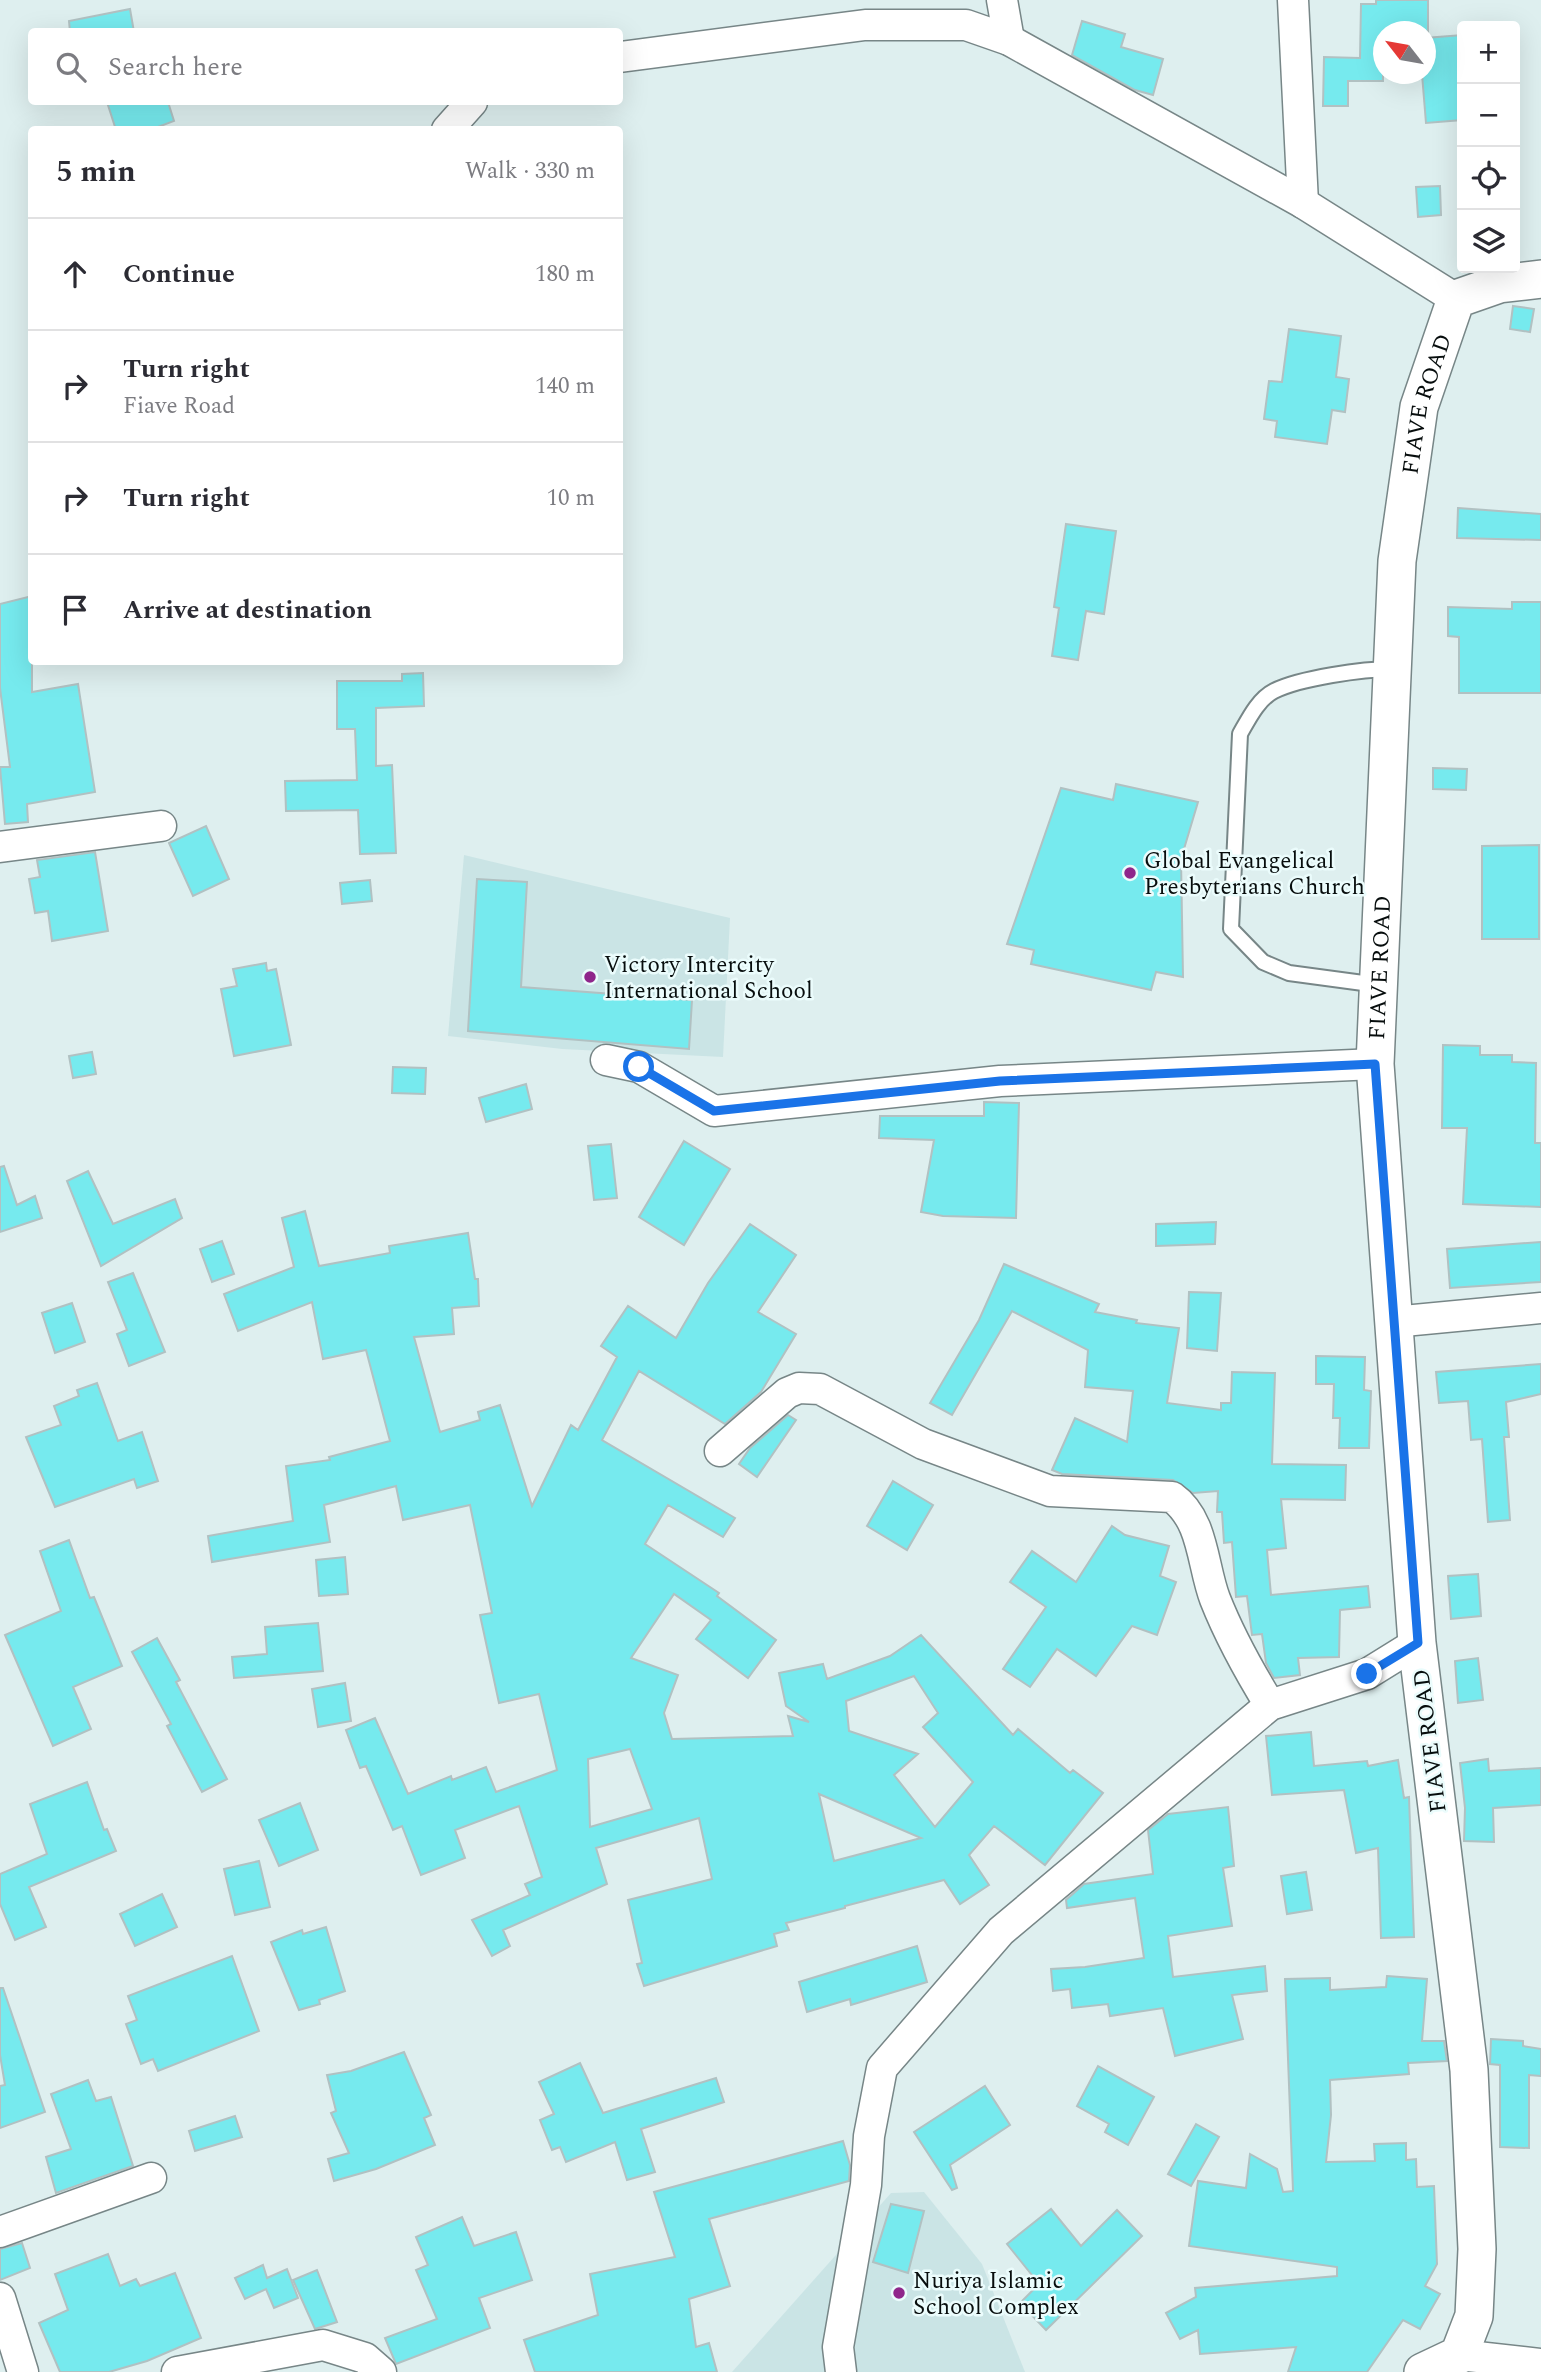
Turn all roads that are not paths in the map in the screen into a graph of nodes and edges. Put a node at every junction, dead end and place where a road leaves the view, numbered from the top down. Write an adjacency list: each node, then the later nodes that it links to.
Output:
1 (1002, 0): 3 (street)
2 (1293, 0): 7 (street)
3 (1009, 40): 4 (street); 7 (street)
4 (623, 57)
5 (468, 105): 6 (street)
6 (450, 126)
7 (1303, 203): 9 (street)
8 (1541, 279): 9 (street)
9 (1456, 299): 10 (street, FIAVE ROAD)
10 (1392, 669): 13 (street, FIAVE ROAD); 13 (lane)
11 (161, 826): 12 (street)
12 (0, 847)
13 (1379, 985): 15 (street, FIAVE ROAD)
14 (606, 1060): 15 (street)
15 (1375, 1064): 17 (street, FIAVE ROAD)
16 (1541, 1308): 17 (street)
17 (1392, 1322): 19 (street, FIAVE ROAD)
18 (720, 1451): 20 (street)
19 (1418, 1643): 20 (street); 24 (street, FIAVE ROAD)
20 (1270, 1705): 30 (street)
21 (151, 2178): 22 (street)
22 (0, 2232)
23 (0, 2298): 27 (street)
24 (1459, 2355): 25 (street); 31 (street)
25 (1541, 2364)
26 (209, 2368): 28 (street); 29 (street)
27 (23, 2372)
28 (177, 2372)
29 (381, 2372)
30 (841, 2372)
31 (1423, 2372)

